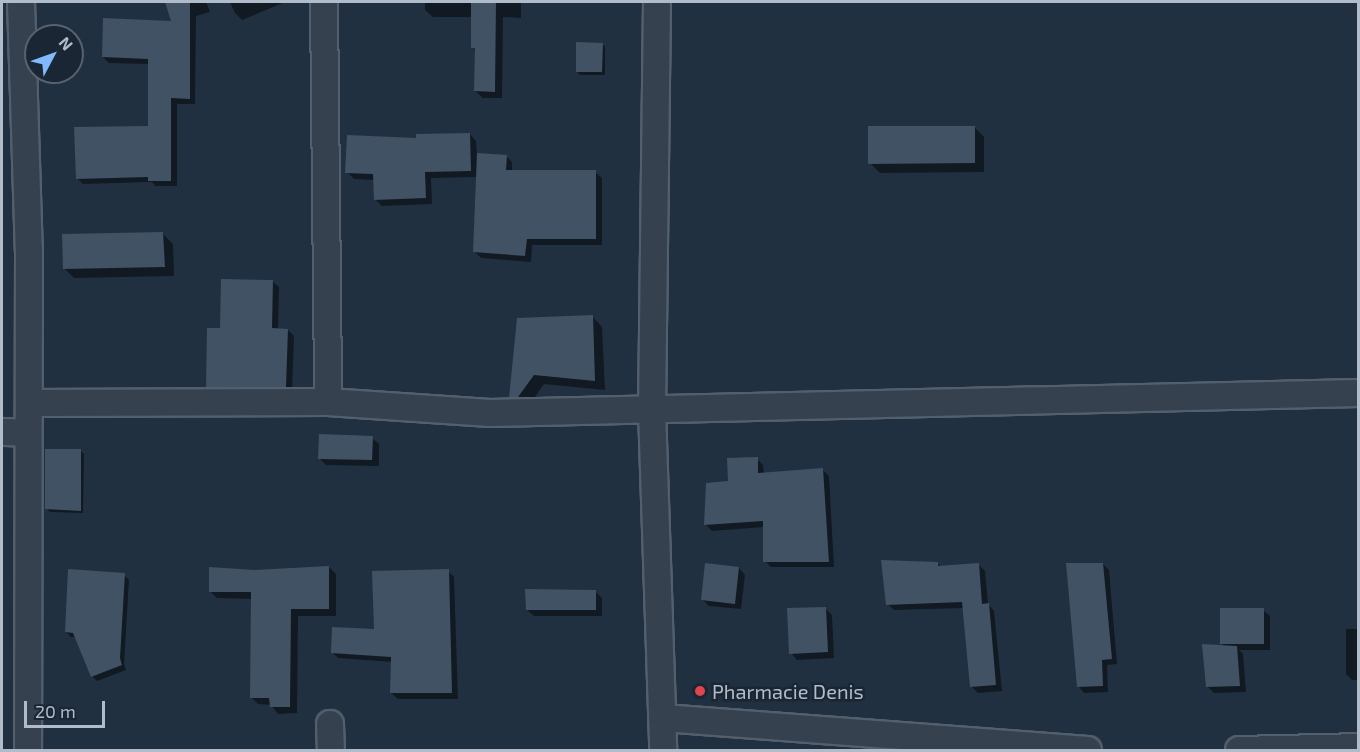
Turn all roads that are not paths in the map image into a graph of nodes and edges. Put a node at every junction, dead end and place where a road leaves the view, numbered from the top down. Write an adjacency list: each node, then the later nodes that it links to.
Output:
1 (21, 2): 4 (street)
2 (324, 2): 6 (street)
3 (657, 2): 8 (street)
4 (13, 97): 7 (street)
5 (1359, 393): 8 (street)
6 (328, 402): 7 (street); 8 (street)
7 (30, 403): 10 (street)
8 (652, 410): 11 (street)
9 (2, 432): 10 (street)
10 (27, 433): 14 (street)
11 (663, 718): 16 (street); 17 (street)
12 (330, 724): 15 (street)
13 (1359, 747): 18 (street)
14 (28, 750)
15 (330, 750)
16 (663, 750)
17 (1088, 750)
18 (1239, 750)

